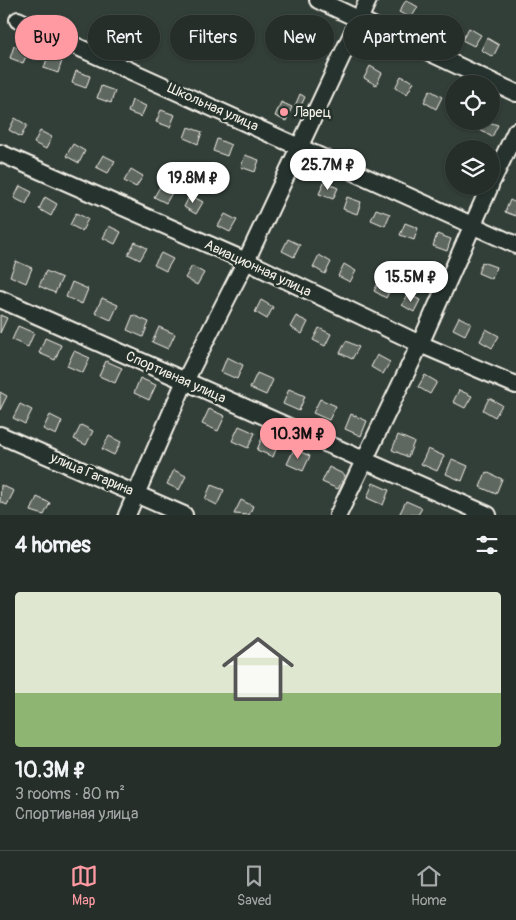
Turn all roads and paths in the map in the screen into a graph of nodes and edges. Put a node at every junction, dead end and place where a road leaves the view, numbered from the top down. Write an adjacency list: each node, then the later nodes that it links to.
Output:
1 (318, 0): 3 (street)
2 (368, 0): 4 (street)
3 (352, 15)
4 (360, 15)
5 (78, 47): 10 (street, Школьная улица)
6 (344, 50): 10 (street)
7 (447, 60): 8 (street)
8 (516, 93)
9 (516, 131): 12 (street)
10 (300, 145): 14 (street, Школьная улица); 16 (street)
11 (0, 153): 16 (street, Авиационная улица)
12 (500, 164)
13 (486, 195): 14 (street)
14 (472, 225): 15 (street, Школьная улица); 18 (street)
15 (516, 244)
16 (246, 261): 18 (street, Авиационная улица); 19 (street)
17 (0, 299): 19 (street, Спортивная улица)
18 (420, 344): 20 (street, Авиационная улица); 22 (street)
19 (185, 381): 22 (street, Спортивная улица); 23 (street)
20 (516, 385)
21 (0, 435): 23 (street, улица Гагарина)
22 (364, 461): 26 (street); 27 (street, Спортивная улица)
23 (137, 493): 24 (street); 25 (street, улица Гагарина)
24 (127, 515)
25 (184, 515)
26 (338, 515)
27 (488, 515)

